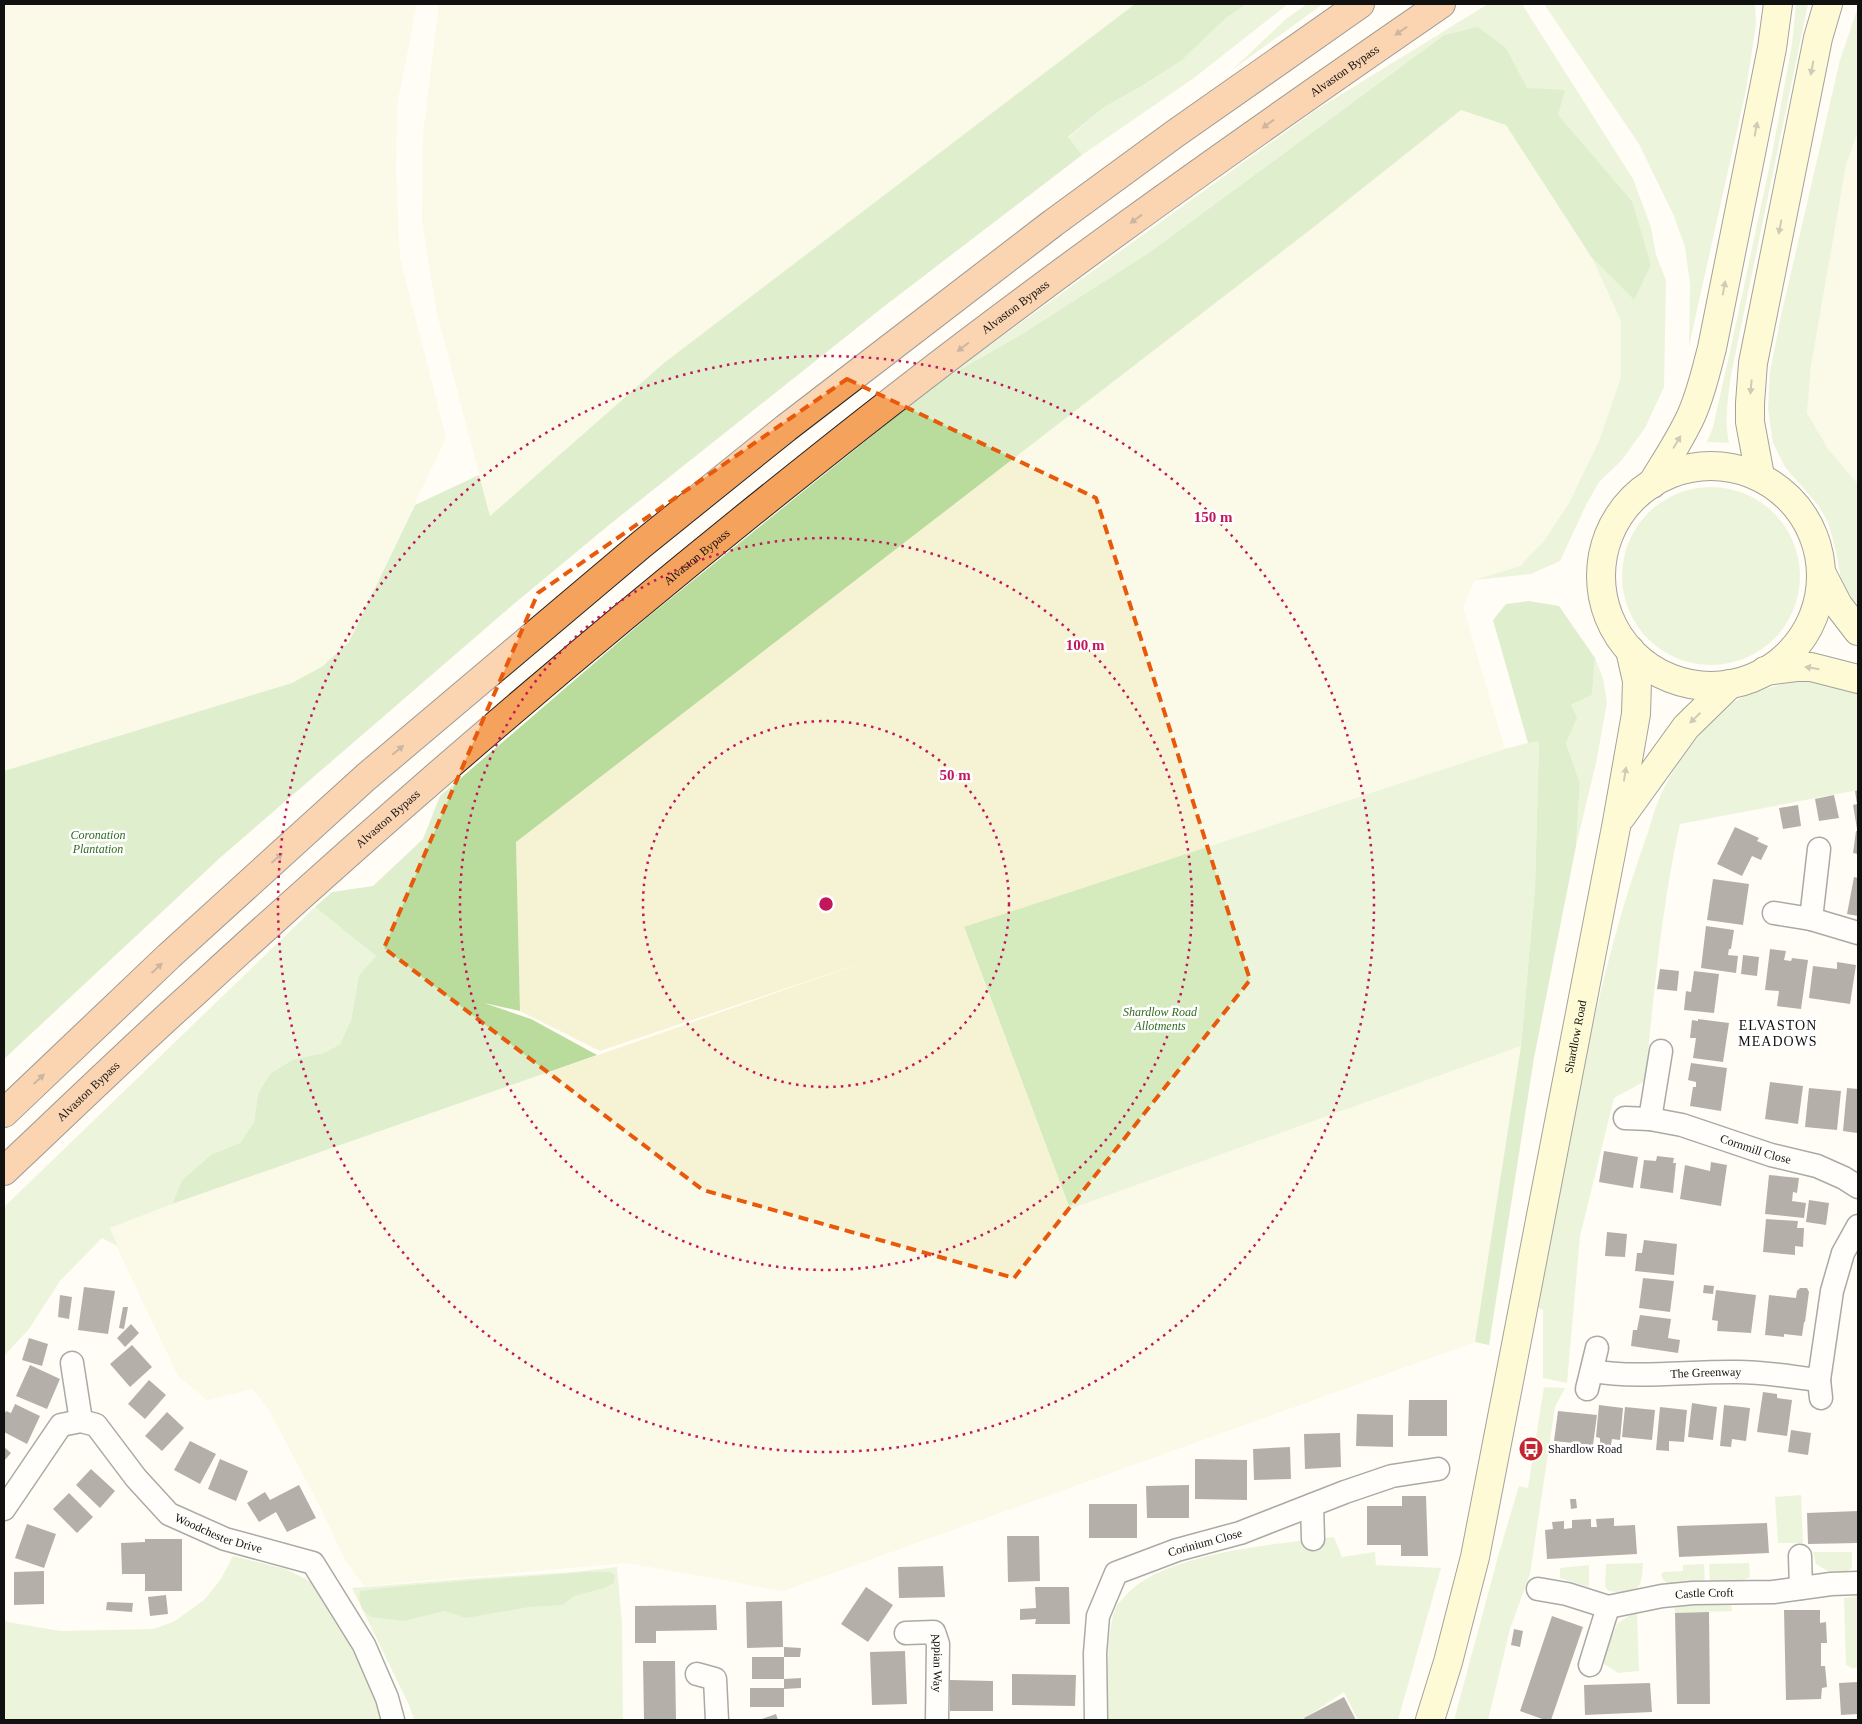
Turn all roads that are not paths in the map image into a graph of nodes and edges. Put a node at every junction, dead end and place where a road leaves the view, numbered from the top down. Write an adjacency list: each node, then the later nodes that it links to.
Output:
1 (1360, 4): 21 (highway, one-way to 1)
2 (1441, 4): 24 (highway, Alvaston Bypass, one-way to 24)
3 (1778, 4): 8 (street, one-way to 3)
4 (1828, 4): 6 (street)
5 (1838, 4): 6 (street)
6 (1818, 38): 7 (street, one-way to 7)
7 (1760, 476): 8 (street); 9 (street)
8 (1652, 484): 11 (street)
9 (1821, 572): 10 (street); 12 (street)
10 (1858, 631)
11 (1630, 650): 14 (street); 15 (street, Shardlow Road, one-way to 11)
12 (1765, 671): 13 (street, one-way to 12); 14 (street)
13 (1858, 679)
14 (1730, 684): 15 (street, Shardlow Road, one-way to 15)
15 (1617, 822): 46 (street, Shardlow Road)
16 (1819, 849): 18 (street)
17 (1774, 913): 18 (street)
18 (1811, 918): 19 (street)
19 (1858, 933)
20 (1661, 1051): 23 (street)
21 (4, 1113)
22 (1625, 1118): 23 (street, Cornmill Close)
23 (1650, 1119): 25 (street, Cornmill Close)
24 (4, 1172)
25 (1858, 1187)
26 (1858, 1226): 27 (street, The Greenway)
27 (1597, 1348)
28 (72, 1362): 29 (street)
29 (81, 1421): 32 (street); 42 (street, Woodchester Drive)
30 (1438, 1469): 31 (street, Corinium Close)
31 (1312, 1505): 33 (street); 45 (street, Corinium Close)
32 (4, 1509)
33 (1313, 1539)
34 (1800, 1556): 36 (street)
35 (1858, 1583): 36 (street, Castle Croft)
36 (1802, 1588): 38 (street, Castle Croft)
37 (1538, 1589): 38 (street, Castle Croft)
38 (1608, 1607): 40 (street)
39 (906, 1633): 44 (street, Appian Way)
40 (1590, 1665)
41 (697, 1674): 43 (street)
42 (393, 1720)
43 (716, 1720)
44 (937, 1720)
45 (1096, 1720)
46 (1430, 1720)

